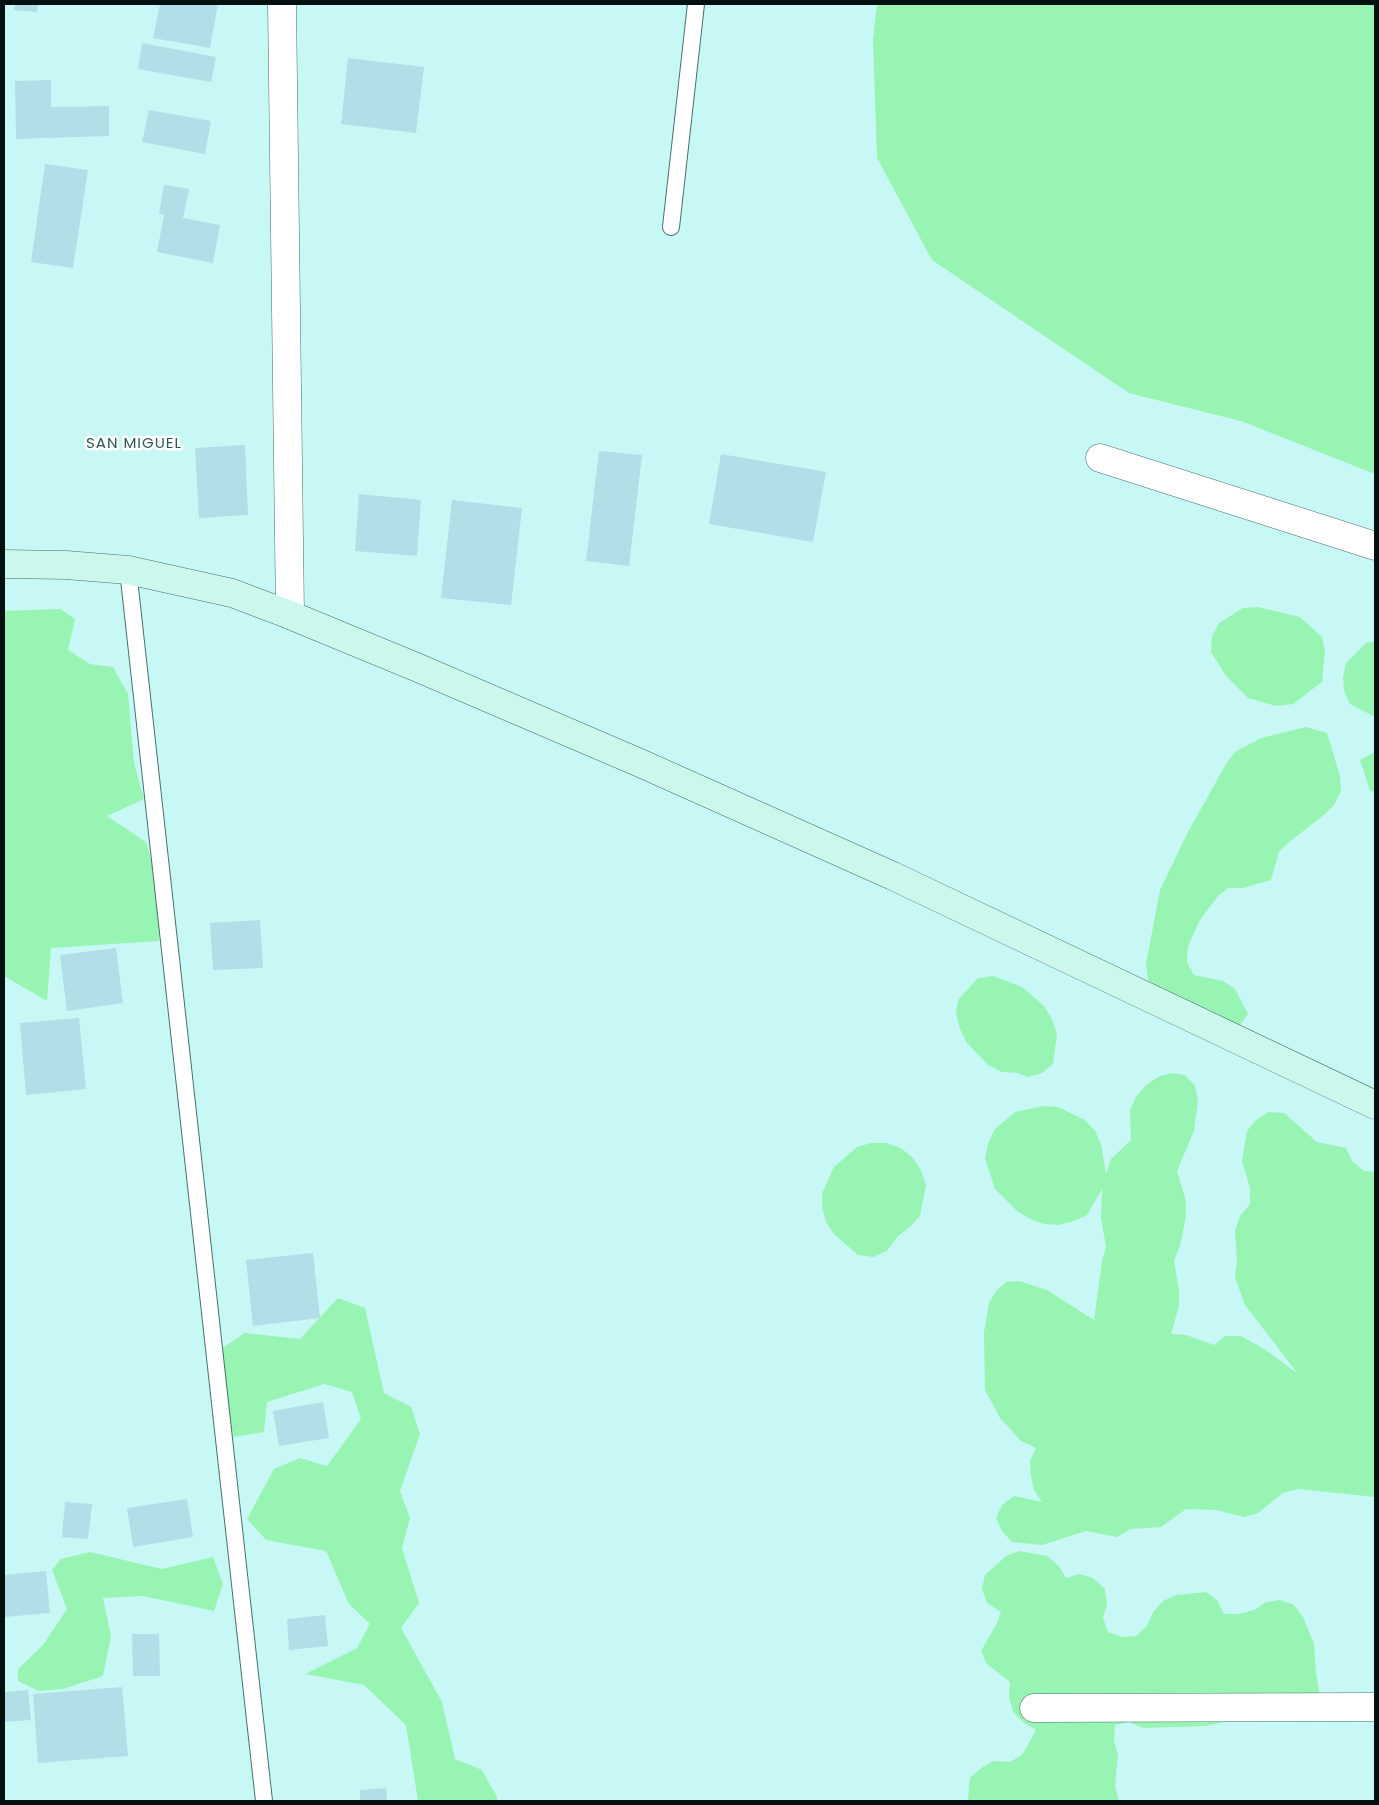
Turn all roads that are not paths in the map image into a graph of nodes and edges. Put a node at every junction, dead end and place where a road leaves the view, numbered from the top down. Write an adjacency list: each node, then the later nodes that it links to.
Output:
1 (282, 4): 8 (street)
2 (696, 4): 3 (lane)
3 (671, 226)
4 (1100, 458): 5 (street)
5 (1375, 546)
6 (4, 564): 7 (street)
7 (128, 570): 8 (street); 12 (lane)
8 (290, 615): 9 (street)
9 (1375, 1105)
10 (1375, 1707): 11 (street)
11 (1034, 1708)
12 (264, 1801)

